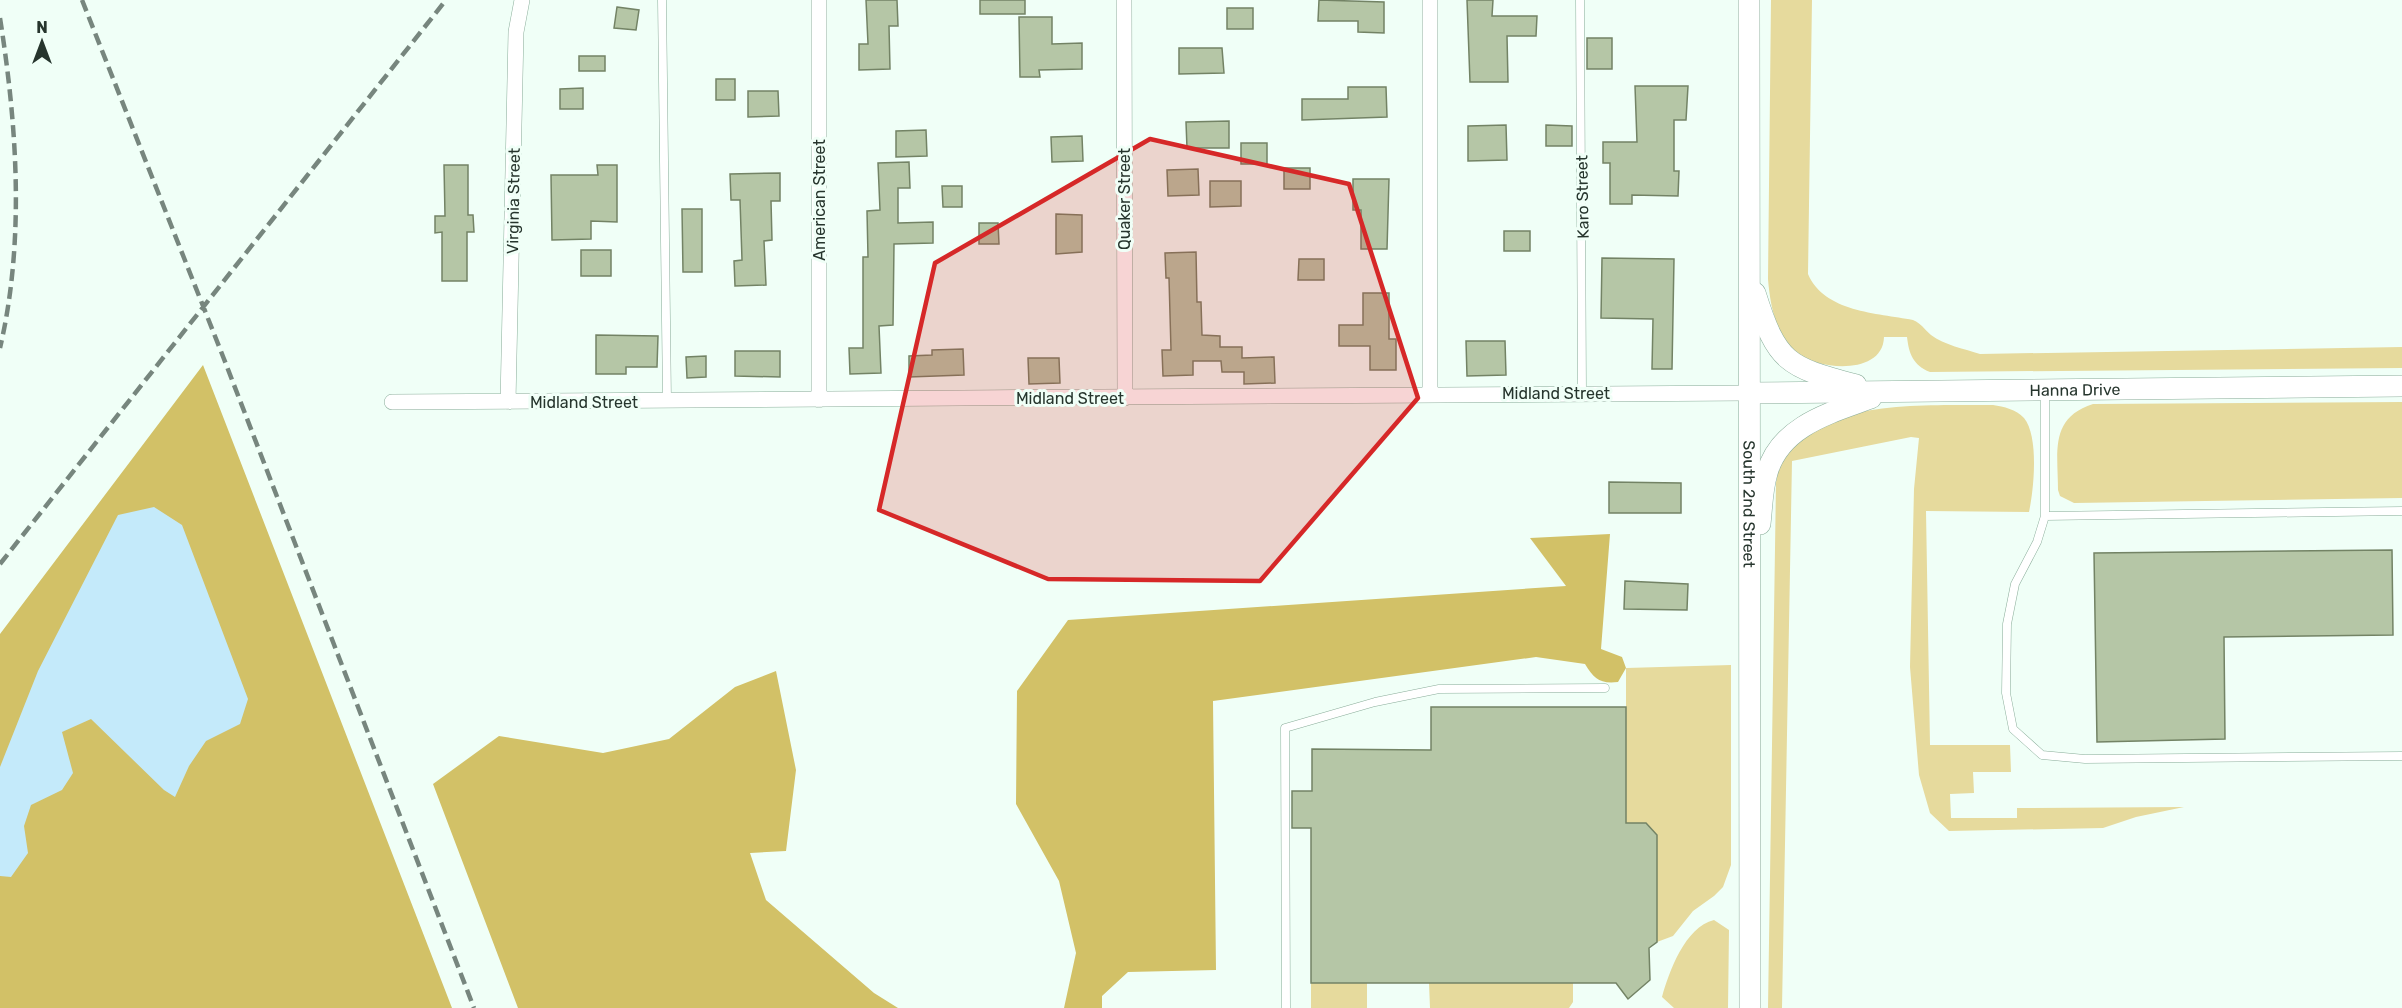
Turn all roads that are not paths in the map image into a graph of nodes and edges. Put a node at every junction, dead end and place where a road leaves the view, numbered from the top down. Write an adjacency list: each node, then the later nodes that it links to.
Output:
1 (522, 0): 18 (street, Virginia Street)
2 (662, 0): 19 (lane)
3 (819, 0): 16 (street, American Street)
4 (1124, 0): 15 (street, Quaker Street)
5 (1430, 0): 11 (street)
6 (1580, 0): 14 (lane, Karo Street)
7 (1749, 0): 8 (main road, South 2nd Street)
8 (1748, 273): 12 (main road, South 2nd Street); 13 (main road)
9 (2402, 386): 10 (main road, Hanna Drive)
10 (2045, 391): 13 (main road, Hanna Drive); 21 (lane)
11 (1431, 393): 14 (street, Midland Street); 15 (street, Midland Street)
12 (1748, 393): 13 (main road, Hanna Drive); 14 (street, Midland Street); 22 (main road, South 2nd Street)
13 (1885, 393): 22 (main road)
14 (1582, 394)
15 (1125, 398): 16 (street, Midland Street)
16 (819, 400): 19 (street, Midland Street)
17 (392, 402): 18 (street, Midland Street)
18 (508, 402): 19 (street, Midland Street)
19 (666, 402)
20 (2402, 511): 21 (lane)
21 (2045, 516): 24 (lane)
22 (1749, 603): 26 (main road, South 2nd Street)
23 (1605, 688): 25 (lane)
24 (2402, 756)
25 (1286, 1008)
26 (1750, 1008)

